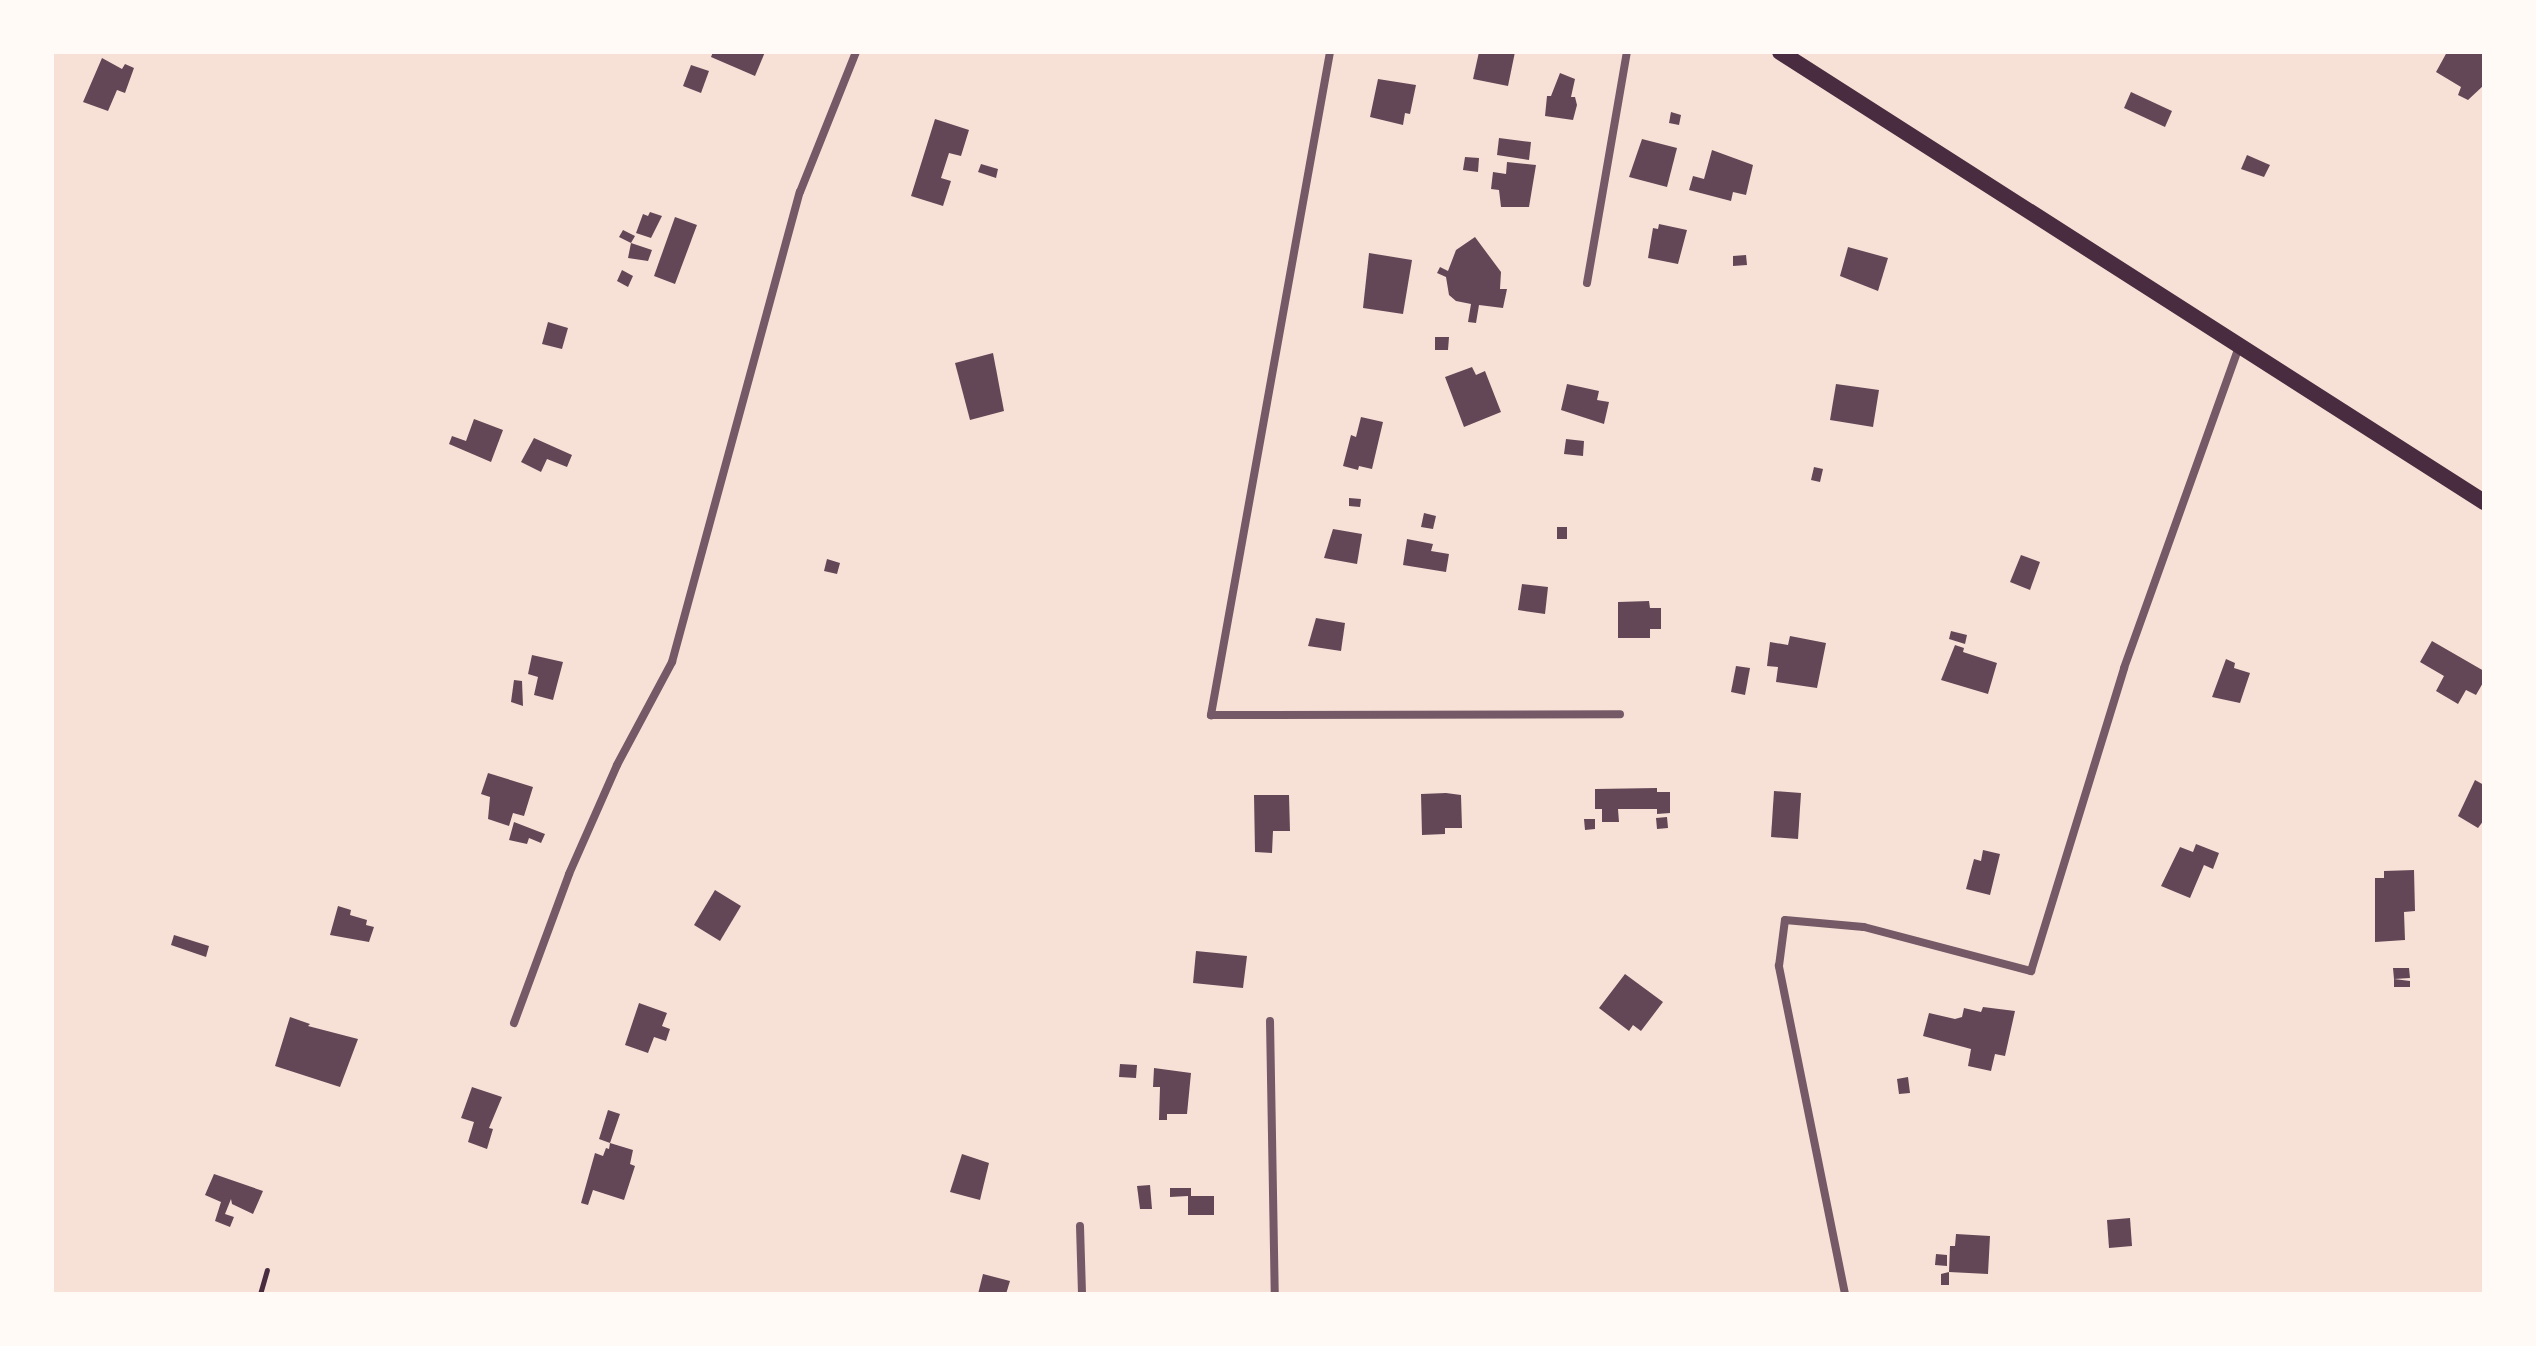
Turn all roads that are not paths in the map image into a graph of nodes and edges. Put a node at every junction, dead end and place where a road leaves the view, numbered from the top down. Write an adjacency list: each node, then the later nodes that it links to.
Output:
1 (856, 52): 10 (street)
2 (1330, 52): 8 (street)
3 (1627, 52): 5 (street)
4 (1780, 52): 6 (main road)
5 (1587, 283)
6 (2240, 346): 7 (main road); 14 (street)
7 (2484, 502)
8 (1620, 714)
9 (1270, 1021): 13 (street)
10 (514, 1023)
11 (1080, 1226): 12 (street)
12 (1082, 1294)
13 (1275, 1294)
14 (1845, 1294)

